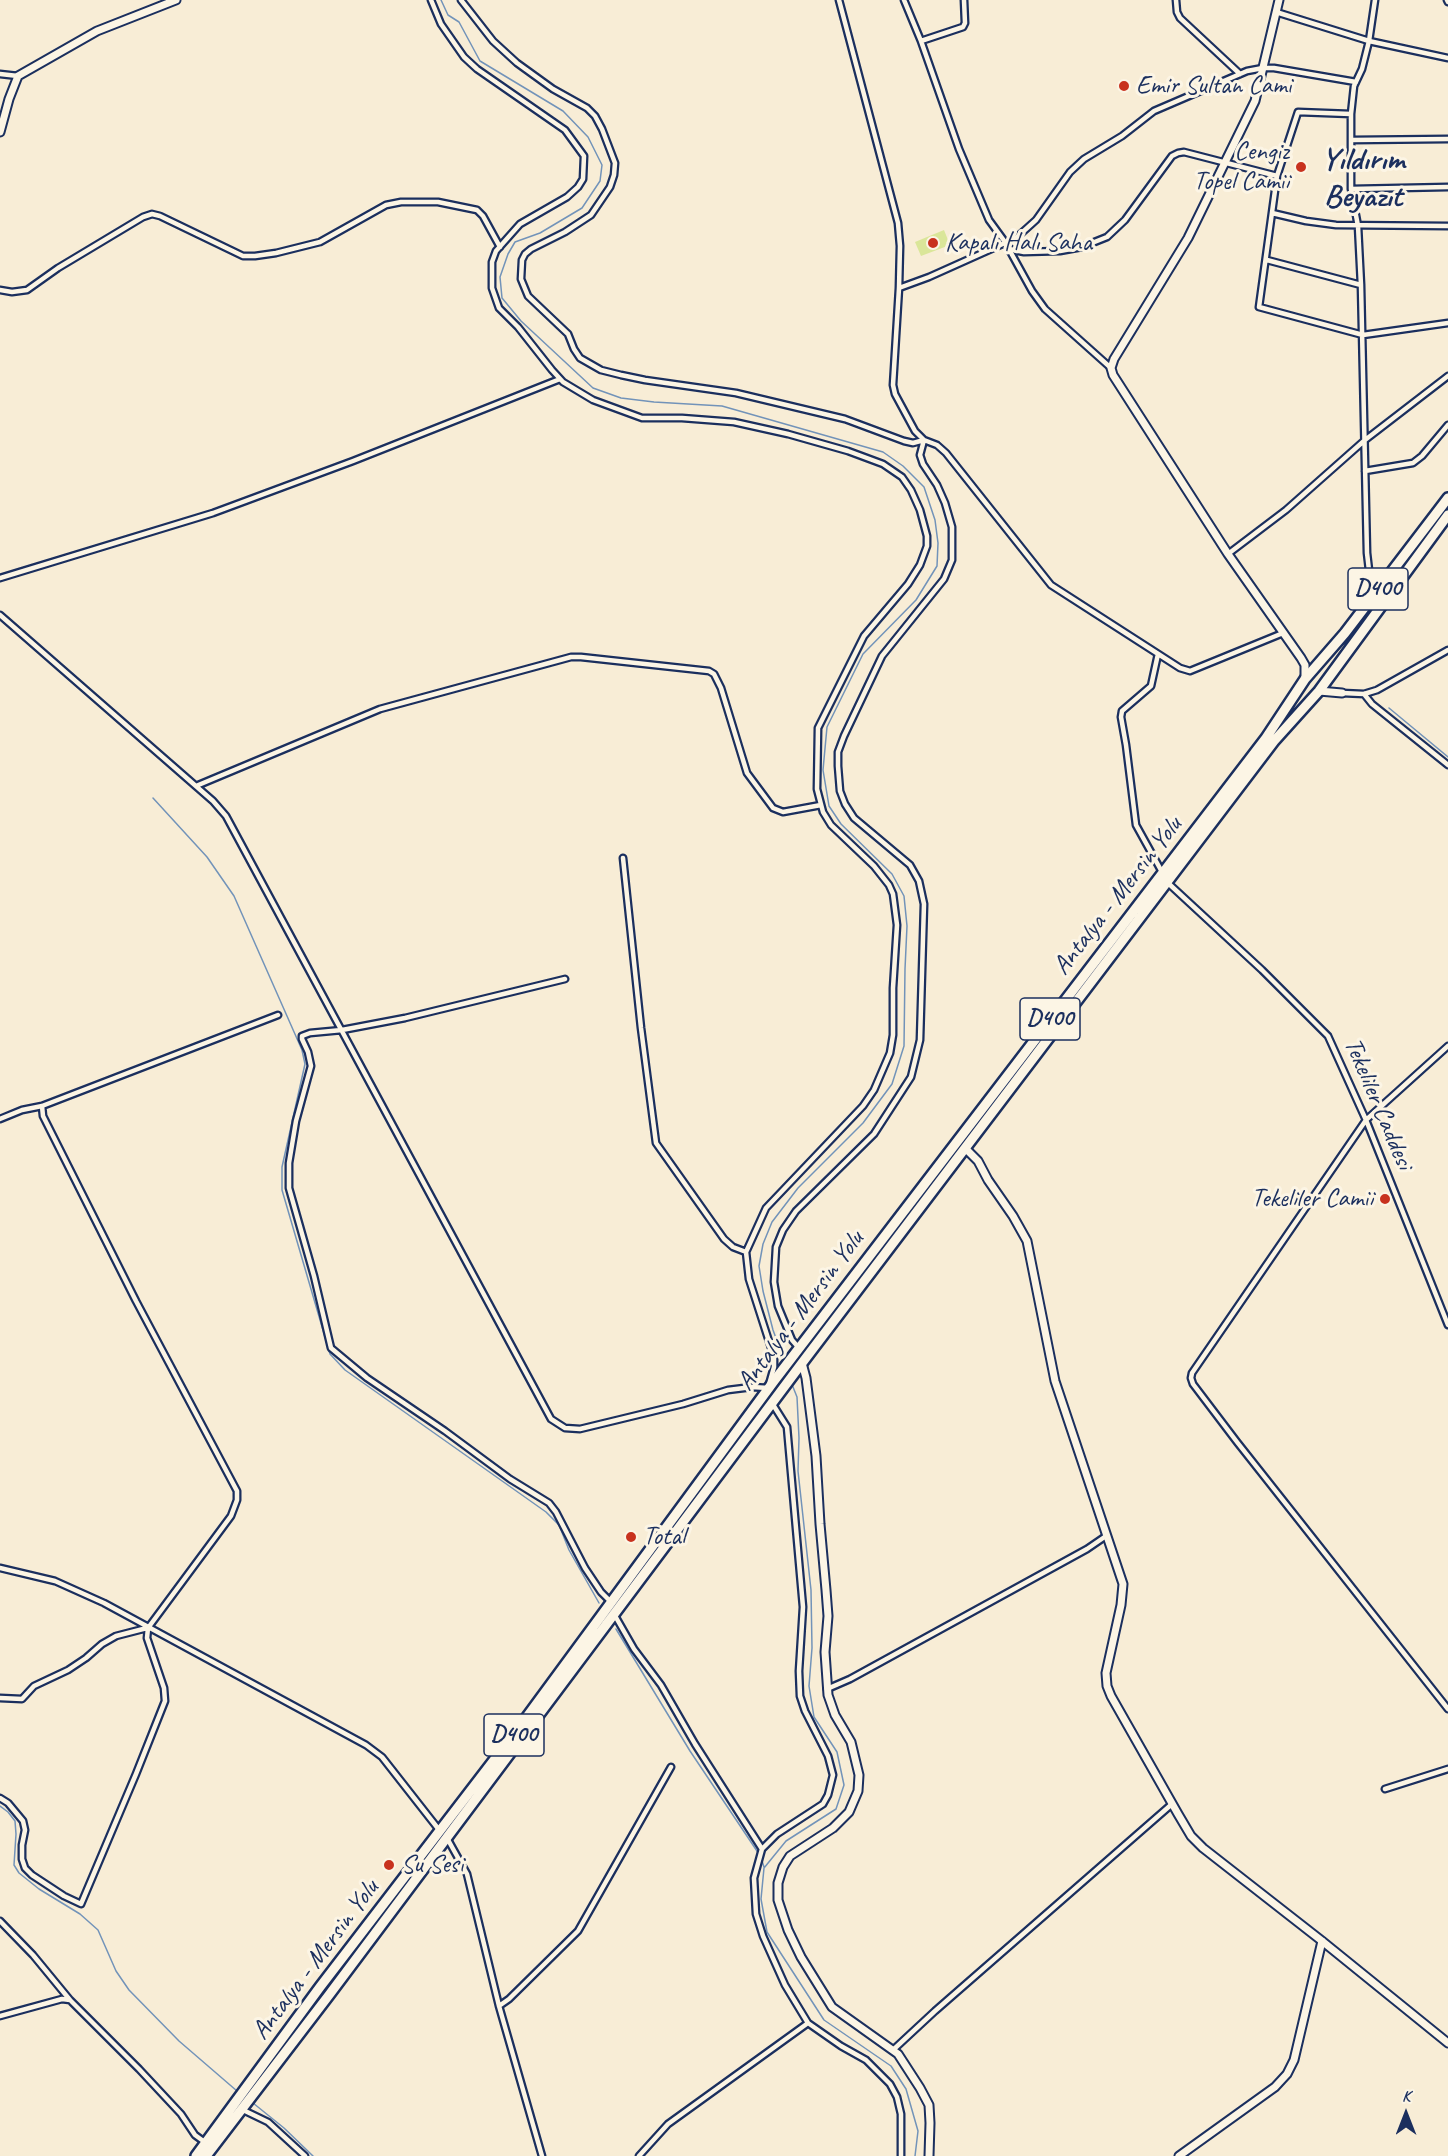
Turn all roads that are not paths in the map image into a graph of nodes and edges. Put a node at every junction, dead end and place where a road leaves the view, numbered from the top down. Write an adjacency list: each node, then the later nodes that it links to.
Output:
1 (176, 0): 17 (street)
2 (430, 0): 31 (street)
3 (461, 0): 43 (street)
4 (839, 0): 35 (street)
5 (904, 0): 11 (street)
6 (964, 0): 11 (street)
7 (1176, 0): 16 (street)
8 (1279, 0): 10 (street)
9 (1375, 0): 12 (street)
10 (1276, 12): 12 (street); 14 (street)
11 (921, 41): 30 (street)
12 (1369, 41): 13 (street); 18 (street)
13 (1448, 58)
14 (1263, 68): 16 (street); 18 (street); 23 (street)
15 (0, 74): 17 (street)
16 (1240, 74): 30 (street)
17 (18, 76): 20 (street)
18 (1356, 82): 19 (street)
19 (1351, 114): 22 (street); 24 (street)
20 (0, 132)
21 (1448, 139): 22 (street)
22 (1352, 140): 26 (street)
23 (1226, 164): 24 (street); 32 (street); 39 (street)
24 (1277, 177): 27 (street)
25 (1448, 187): 26 (street)
26 (1351, 189): 28 (street)
27 (1272, 213): 28 (street); 33 (street)
28 (1358, 226): 29 (street); 34 (street)
29 (1448, 226)
30 (1005, 242): 32 (street); 35 (street)
31 (500, 247): 36 (street); 41 (street)
32 (1009, 249): 39 (street)
33 (1267, 260): 34 (street); 38 (street)
34 (1361, 285): 38 (street)
35 (899, 288): 43 (street)
36 (0, 290)
37 (1448, 323): 38 (street)
38 (1363, 335): 44 (street)
39 (1111, 368): 48 (street)
40 (1448, 376): 44 (street)
41 (560, 379): 49 (street); 64 (street)
42 (1448, 425): 45 (street)
43 (924, 440): 54 (street); 77 (street)
44 (1365, 440): 45 (street); 48 (street)
45 (1365, 471): 50 (street)
46 (1448, 498): 50 (highway, Antalya - Mersin Yolu / D400)
47 (1448, 515): 57 (highway, Antalya - Mersin Yolu / D400)
48 (1228, 554): 52 (street)
49 (0, 578)
50 (1372, 597): 56 (highway, Antalya - Mersin Yolu / D400)
51 (0, 615): 63 (street)
52 (1283, 633): 54 (street); 55 (street)
53 (1448, 650): 61 (street)
54 (1158, 654): 66 (street, Tekeliler Caddesi)
55 (1301, 658): 56 (street); 58 (street)
56 (1316, 666): 57 (highway); 58 (highway, Antalya - Mersin Yolu / D400)
57 (1328, 678): 59 (highway, Antalya - Mersin Yolu / D400); 60 (street)
58 (1305, 679): 59 (highway); 66 (highway, Antalya - Mersin Yolu / D400)
59 (1319, 691): 60 (street); 66 (highway, Antalya - Mersin Yolu / D400)
60 (1342, 693): 61 (street)
61 (1364, 694): 62 (street)
62 (1448, 765)
63 (196, 786): 64 (street); 69 (street)
64 (821, 805): 75 (street)
65 (622, 858): 75 (street)
66 (1165, 878): 73 (street, Tekeliler Caddesi); 74 (highway, Antalya - Mersin Yolu / D400); 77 (highway, Antalya - Mersin Yolu / D400)
67 (565, 979): 69 (street)
68 (278, 1015): 71 (street)
69 (342, 1030): 79 (street); 83 (street)
70 (1448, 1046): 73 (street)
71 (42, 1106): 72 (street); 85 (street)
72 (0, 1119)
73 (1365, 1120): 76 (street, Tekeliler Caddesi); 88 (street)
74 (965, 1148): 78 (highway, Antalya - Mersin Yolu / D400); 81 (street)
75 (746, 1252): 79 (street)
76 (1448, 1325)
77 (799, 1348): 79 (highway, Antalya - Mersin Yolu / D400)
78 (800, 1365): 80 (highway, Antalya - Mersin Yolu / D400); 86 (street)
79 (771, 1385): 83 (highway, Antalya - Mersin Yolu / D400)
80 (772, 1403): 84 (highway, Antalya - Mersin Yolu / D400); 95 (street)
81 (1106, 1536): 86 (street); 93 (street)
82 (0, 1568): 85 (street)
83 (611, 1602): 94 (highway, Antalya - Mersin Yolu / D400)
84 (614, 1614): 94 (highway, Antalya - Mersin Yolu / D400); 95 (street)
85 (148, 1628): 87 (street); 92 (street); 94 (street)
86 (827, 1689): 103 (street)
87 (0, 1698)
88 (1448, 1709)
89 (671, 1767): 99 (street)
90 (1448, 1769): 91 (street)
91 (1385, 1789)
92 (0, 1798)
93 (1172, 1804): 97 (street); 103 (street)
94 (443, 1835): 99 (street); 104 (highway, Antalya - Mersin Yolu / D400)
95 (762, 1849): 101 (street)
96 (0, 1921): 98 (street)
97 (1322, 1941): 102 (street); 113 (street)
98 (70, 2001): 100 (street); 105 (street)
99 (500, 2006): 109 (street)
100 (0, 2016)
101 (808, 2023): 110 (street); 111 (street)
102 (1448, 2043)
103 (893, 2050): 112 (street)
104 (241, 2105): 105 (highway, Antalya - Mersin Yolu / D400); 107 (highway, Antalya - Mersin Yolu / D400); 108 (street)
105 (206, 2143): 106 (highway, Antalya - Mersin Yolu / D400)
106 (196, 2156)
107 (206, 2156)
108 (305, 2156)
109 (542, 2156)
110 (639, 2156)
111 (901, 2156)
112 (929, 2156)
113 (1179, 2156)

